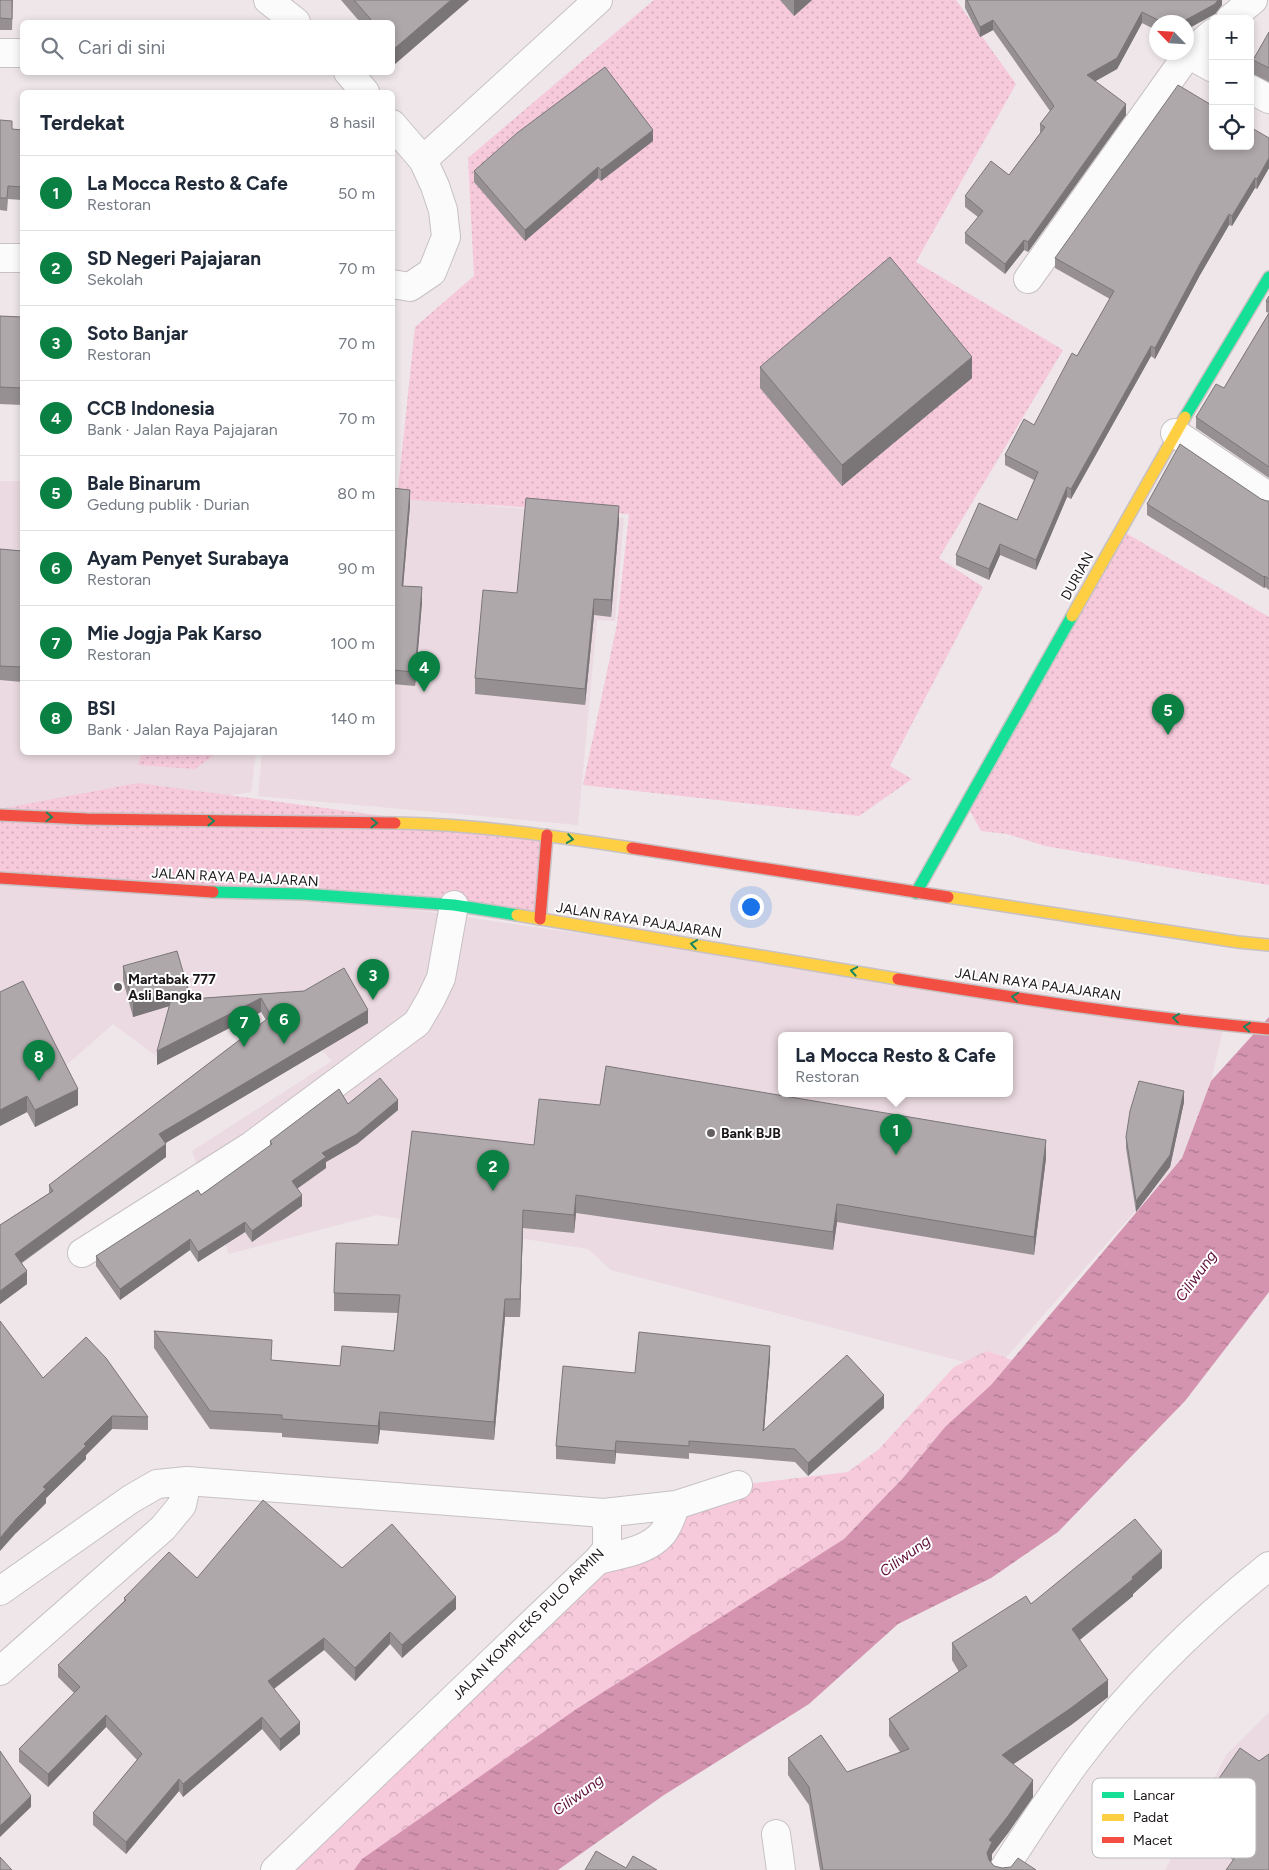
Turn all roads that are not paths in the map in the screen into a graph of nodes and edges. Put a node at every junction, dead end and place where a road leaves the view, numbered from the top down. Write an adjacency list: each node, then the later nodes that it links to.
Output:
1 (268, 0): 5 (street)
2 (598, 0): 18 (street)
3 (1253, 0): 4 (street)
4 (1235, 15)
5 (293, 20)
6 (1209, 36): 7 (street)
7 (1194, 49)
8 (0, 53): 9 (street)
9 (20, 53)
10 (1194, 57): 12 (street)
11 (1184, 60): 22 (street)
12 (1209, 66)
13 (351, 75): 14 (street)
14 (363, 90)
15 (1254, 91): 16 (street)
16 (1269, 99)
17 (395, 127): 18 (street)
18 (423, 160): 23 (street)
19 (0, 258): 20 (street)
20 (20, 258)
21 (1269, 277): 24 (main road, DURIAN)
22 (1028, 279)
23 (395, 284)
24 (1175, 433): 25 (street); 29 (main road, DURIAN)
25 (1269, 497)
26 (0, 815): 27 (main road, one-way to 27)
27 (547, 835): 29 (main road, one-way to 29); 31 (main road)
28 (0, 878): 30 (main road, JALAN RAYA PAJAJARAN)
29 (916, 893): 32 (main road)
30 (454, 905): 31 (main road, JALAN RAYA PAJAJARAN); 34 (street)
31 (540, 919): 33 (main road, JALAN RAYA PAJAJARAN, one-way to 31)
32 (1269, 945)
33 (1269, 1029)
34 (82, 1253)
35 (187, 1481): 38 (street); 41 (street); 42 (street)
36 (738, 1485): 37 (street)
37 (676, 1505): 38 (street); 39 (street)
38 (604, 1513): 39 (street, JALAN KOMPLEKS PULO ARMIN)
39 (598, 1560): 44 (street, JALAN KOMPLEKS PULO ARMIN)
40 (1269, 1566): 46 (street)
41 (0, 1591)
42 (0, 1671)
43 (776, 1834): 45 (street)
44 (275, 1870)
45 (781, 1870)
46 (1003, 1870)

